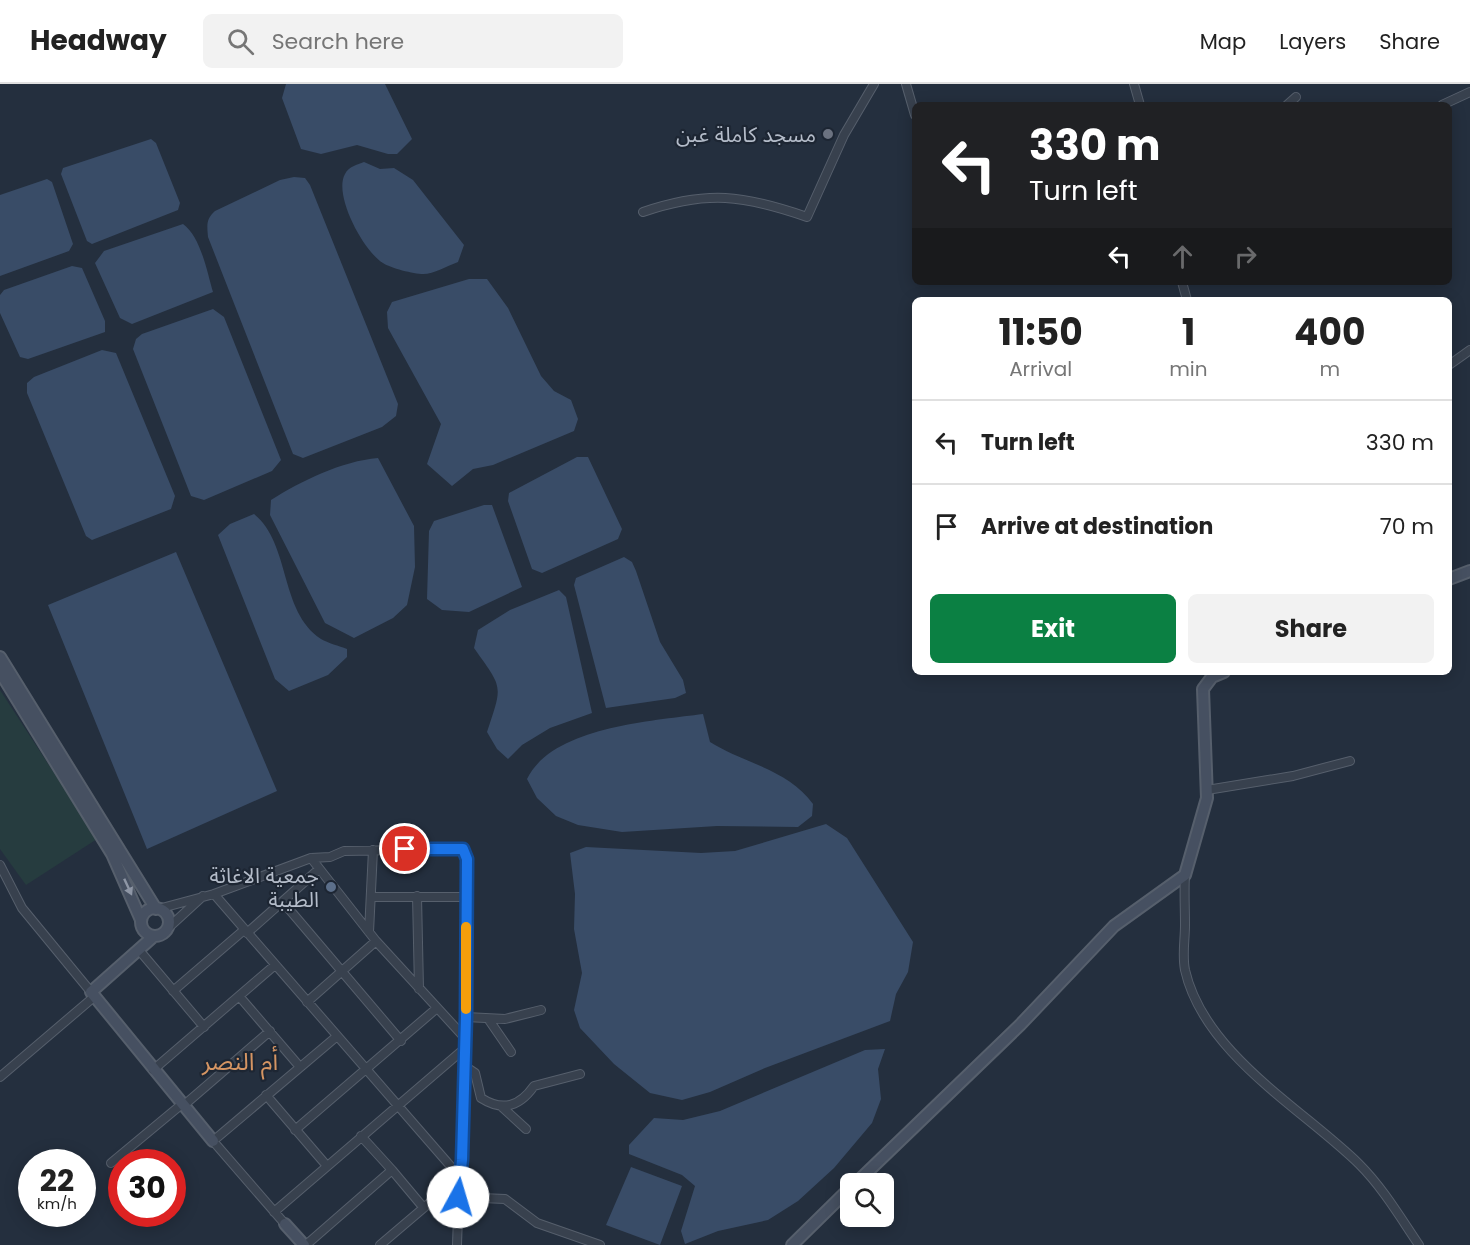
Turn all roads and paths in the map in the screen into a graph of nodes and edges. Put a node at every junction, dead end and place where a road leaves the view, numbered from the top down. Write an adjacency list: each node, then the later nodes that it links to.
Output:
1 (873, 84): 10 (street)
2 (906, 84): 9 (street)
3 (1134, 84): 6 (street)
4 (1470, 92): 8 (street)
5 (1296, 97): 7 (street)
6 (1139, 102)
7 (1290, 102)
8 (1448, 102)
9 (912, 105)
10 (643, 212)
11 (1470, 350): 12 (street)
12 (1452, 363)
13 (1470, 571): 14 (street)
14 (1452, 578)
15 (0, 657): 31 (street)
16 (0, 672): 32 (street, one-way to 32)
17 (1210, 675): 19 (street)
18 (1350, 761): 19 (street)
19 (1207, 790): 24 (street)
20 (373, 850): 21 (street); 28 (street); 29 (street)
21 (311, 858): 23 (street); 25 (street)
22 (0, 865): 43 (street)
23 (319, 869): 30 (street); 35 (street)
24 (1185, 875): 74 (street); 86 (street)
25 (214, 894): 26 (street); 34 (street)
26 (204, 896): 31 (street); 33 (street)
27 (417, 896): 28 (street); 29 (street); 41 (street)
28 (371, 897): 35 (street)
29 (465, 897): 48 (street)
30 (283, 902): 34 (street); 40 (street)
31 (157, 909): 32 (street); 33 (street)
32 (141, 920): 36 (street)
33 (167, 929): 36 (street)
34 (246, 931): 39 (street); 42 (street)
35 (369, 933): 37 (street)
36 (154, 936): 38 (street)
37 (376, 941): 40 (street); 41 (street)
38 (139, 950): 42 (street); 43 (street)
39 (275, 964): 44 (street); 45 (street)
40 (342, 970): 45 (street); 54 (street)
41 (419, 989): 46 (street)
42 (173, 991): 50 (street)
43 (93, 994): 59 (street); 62 (street)
44 (238, 996): 50 (street); 51 (street)
45 (307, 1002): 52 (street)
46 (437, 1008): 53 (street); 54 (street)
47 (542, 1010): 49 (street)
48 (466, 1017): 49 (street); 53 (street)
49 (489, 1020): 56 (street)
50 (204, 1027): 59 (street)
51 (270, 1031): 58 (street); 64 (street)
52 (336, 1036): 58 (street); 60 (street)
53 (465, 1038): 55 (street)
54 (401, 1041): 60 (street)
55 (464, 1049): 57 (street); 65 (street)
56 (511, 1052)
57 (463, 1065): 66 (street); 75 (street)
58 (300, 1067): 63 (street)
59 (153, 1070): 64 (street)
60 (366, 1071): 65 (street); 68 (street)
61 (580, 1074): 66 (street)
62 (0, 1077)
63 (266, 1095): 68 (street); 70 (street)
64 (182, 1105): 70 (street); 71 (street)
65 (397, 1106): 69 (street); 75 (street)
66 (501, 1106): 67 (street)
67 (526, 1129)
68 (295, 1130): 72 (street)
69 (361, 1136): 72 (street); 73 (street)
70 (213, 1142): 79 (street)
71 (128, 1149)
72 (327, 1166): 79 (street)
73 (392, 1170): 78 (street); 81 (street)
74 (866, 1173)
75 (460, 1177): 76 (street); 78 (street)
76 (458, 1197): 83 (street); 84 (street)
77 (840, 1198): 85 (street)
78 (423, 1207): 82 (street)
79 (273, 1212): 80 (street)
80 (285, 1224): 81 (street)
81 (305, 1245)
82 (380, 1245)
83 (457, 1245)
84 (600, 1245)
85 (792, 1245)
86 (1419, 1245)

